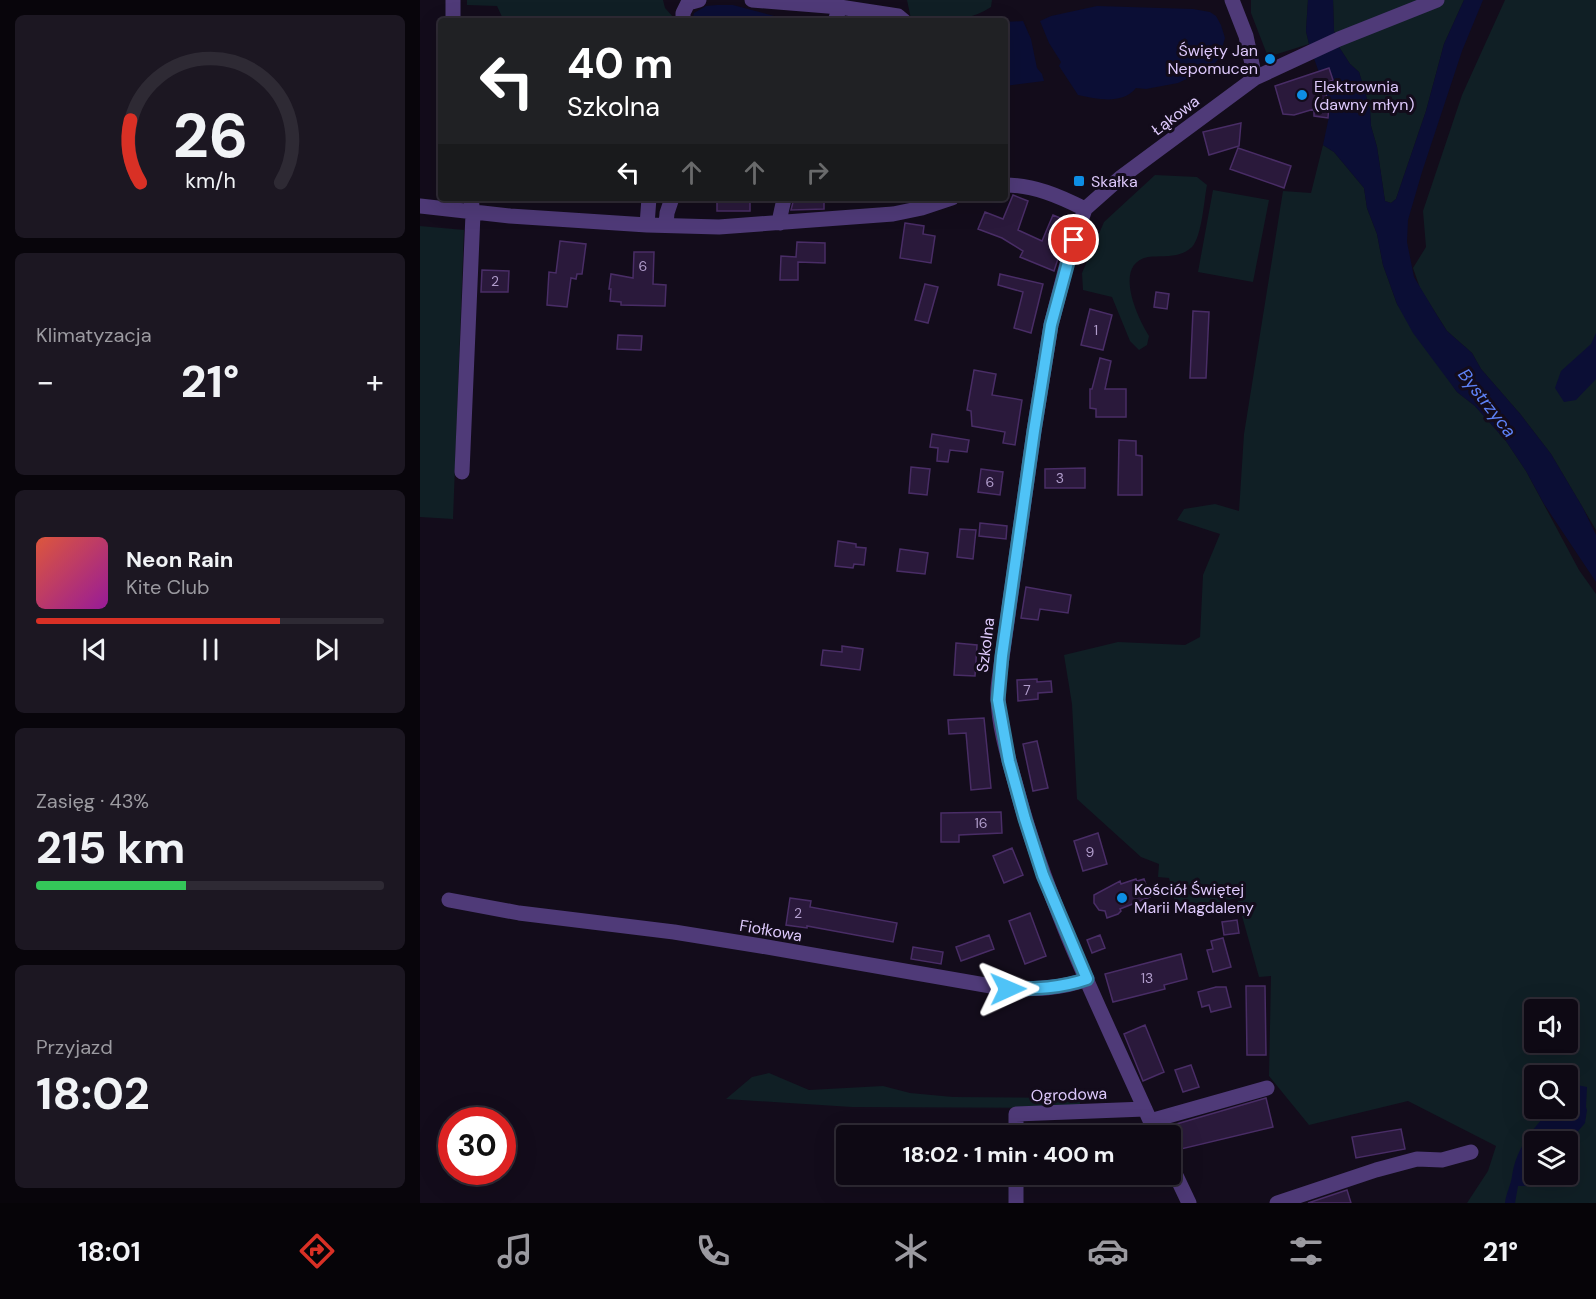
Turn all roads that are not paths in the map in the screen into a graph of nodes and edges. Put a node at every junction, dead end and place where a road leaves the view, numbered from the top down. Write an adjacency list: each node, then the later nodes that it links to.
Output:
1 (453, 0): 7 (street)
2 (699, 0): 8 (street)
3 (752, 0): 6 (street)
4 (1232, 0): 10 (street)
5 (1437, 0): 10 (street, Łąkowa)
6 (838, 14): 9 (street)
7 (453, 18)
8 (683, 18)
9 (900, 18)
10 (1255, 78): 18 (street, Łąkowa)
11 (1008, 186): 18 (street)
12 (471, 201): 19 (street)
13 (649, 201): 21 (street)
14 (671, 201): 22 (street)
15 (784, 201): 20 (street)
16 (943, 201): 20 (street)
17 (420, 206): 19 (street)
18 (1085, 209): 25 (street, Szkolna)
19 (473, 214): 21 (street); 23 (street)
20 (780, 223): 22 (street)
21 (647, 225): 22 (street)
22 (666, 225)
23 (462, 472)
24 (448, 900): 25 (street, Fiołkowa)
25 (1087, 979): 27 (street, Szkolna)
26 (1267, 1088): 27 (street)
27 (1147, 1115): 28 (street, Ogrodowa); 29 (street, Szkolna)
28 (1016, 1125)
29 (1152, 1125)
30 (1471, 1152): 35 (street)
31 (1016, 1185): 33 (street)
32 (1180, 1185): 34 (street)
33 (1016, 1203)
34 (1189, 1203)
35 (1278, 1203)

